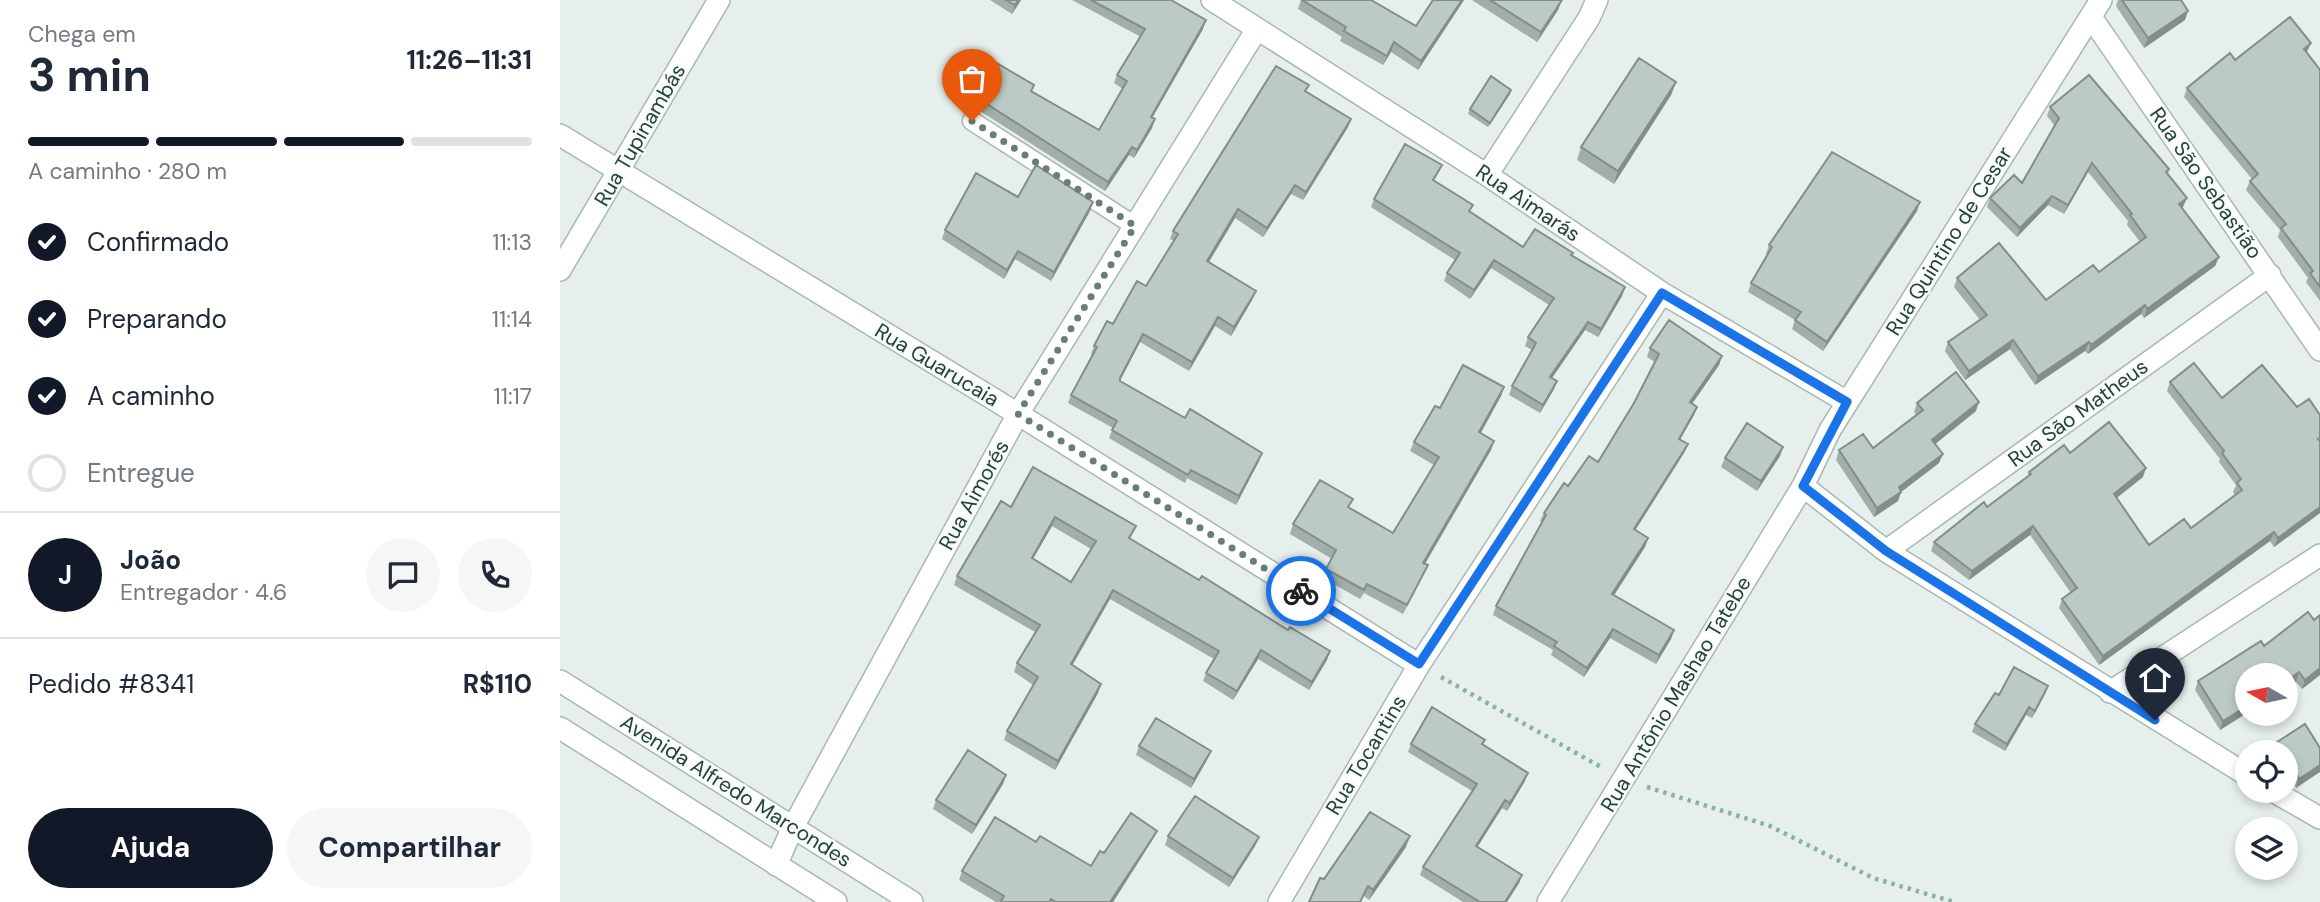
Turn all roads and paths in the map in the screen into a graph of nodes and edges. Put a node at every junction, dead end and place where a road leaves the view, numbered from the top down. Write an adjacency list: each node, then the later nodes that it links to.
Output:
1 (719, 0): 8 (street, Rua Tupinambás)
2 (1212, 0): 5 (street, Rua Aimarás)
3 (1597, 0): 9 (street)
4 (2096, 9): 12 (street, Rua São Sebastião); 15 (street, Rua Quintino de Cesar)
5 (1257, 29): 9 (street, Rua Aimarás); 10 (street, Rua Aimorés)
6 (972, 121): 10 (lane)
7 (560, 135): 8 (street, Rua Guarucaia)
8 (619, 172): 11 (street, Rua Tupinambás); 16 (street, Rua Guarucaia)
9 (1487, 175): 13 (street, Rua Aimarás)
10 (1135, 226): 16 (street, Rua Aimorés)
11 (560, 270)
12 (2270, 275): 14 (street, Rua São Sebastião); 18 (street, Rua São Matheus)
13 (1662, 293): 15 (street, Rua Aimarás); 20 (street, Rua Tocantins)
14 (2320, 351)
15 (1847, 402): 17 (street, Rua Quintino de Cesar)
16 (1018, 414): 20 (street, Rua Guarucaia); 28 (street, Rua Aimorés)
17 (1803, 486): 18 (street); 25 (street, Rua Antônio Mashao Tatebe)
18 (1886, 551): 22 (street)
19 (2320, 555): 22 (street)
20 (1419, 664): 25 (path); 32 (street, Rua Tocantins)
21 (560, 681): 28 (street, Avenida Alfredo Marcondes)
22 (2110, 692): 24 (street)
23 (560, 728): 29 (street, Avenida Alfredo Marcondes)
24 (2235, 768)
25 (1624, 780): 33 (street, Rua Antônio Mashao Tatebe); 34 (path)
26 (2294, 803): 27 (street)
27 (2320, 818)
28 (793, 827): 29 (street, Rua Aimorés); 31 (street, Avenida Alfredo Marcondes)
29 (776, 865): 30 (street, Avenida Alfredo Marcondes)
30 (836, 902)
31 (912, 902)
32 (1279, 902)
33 (1548, 902)
34 (1954, 902)

